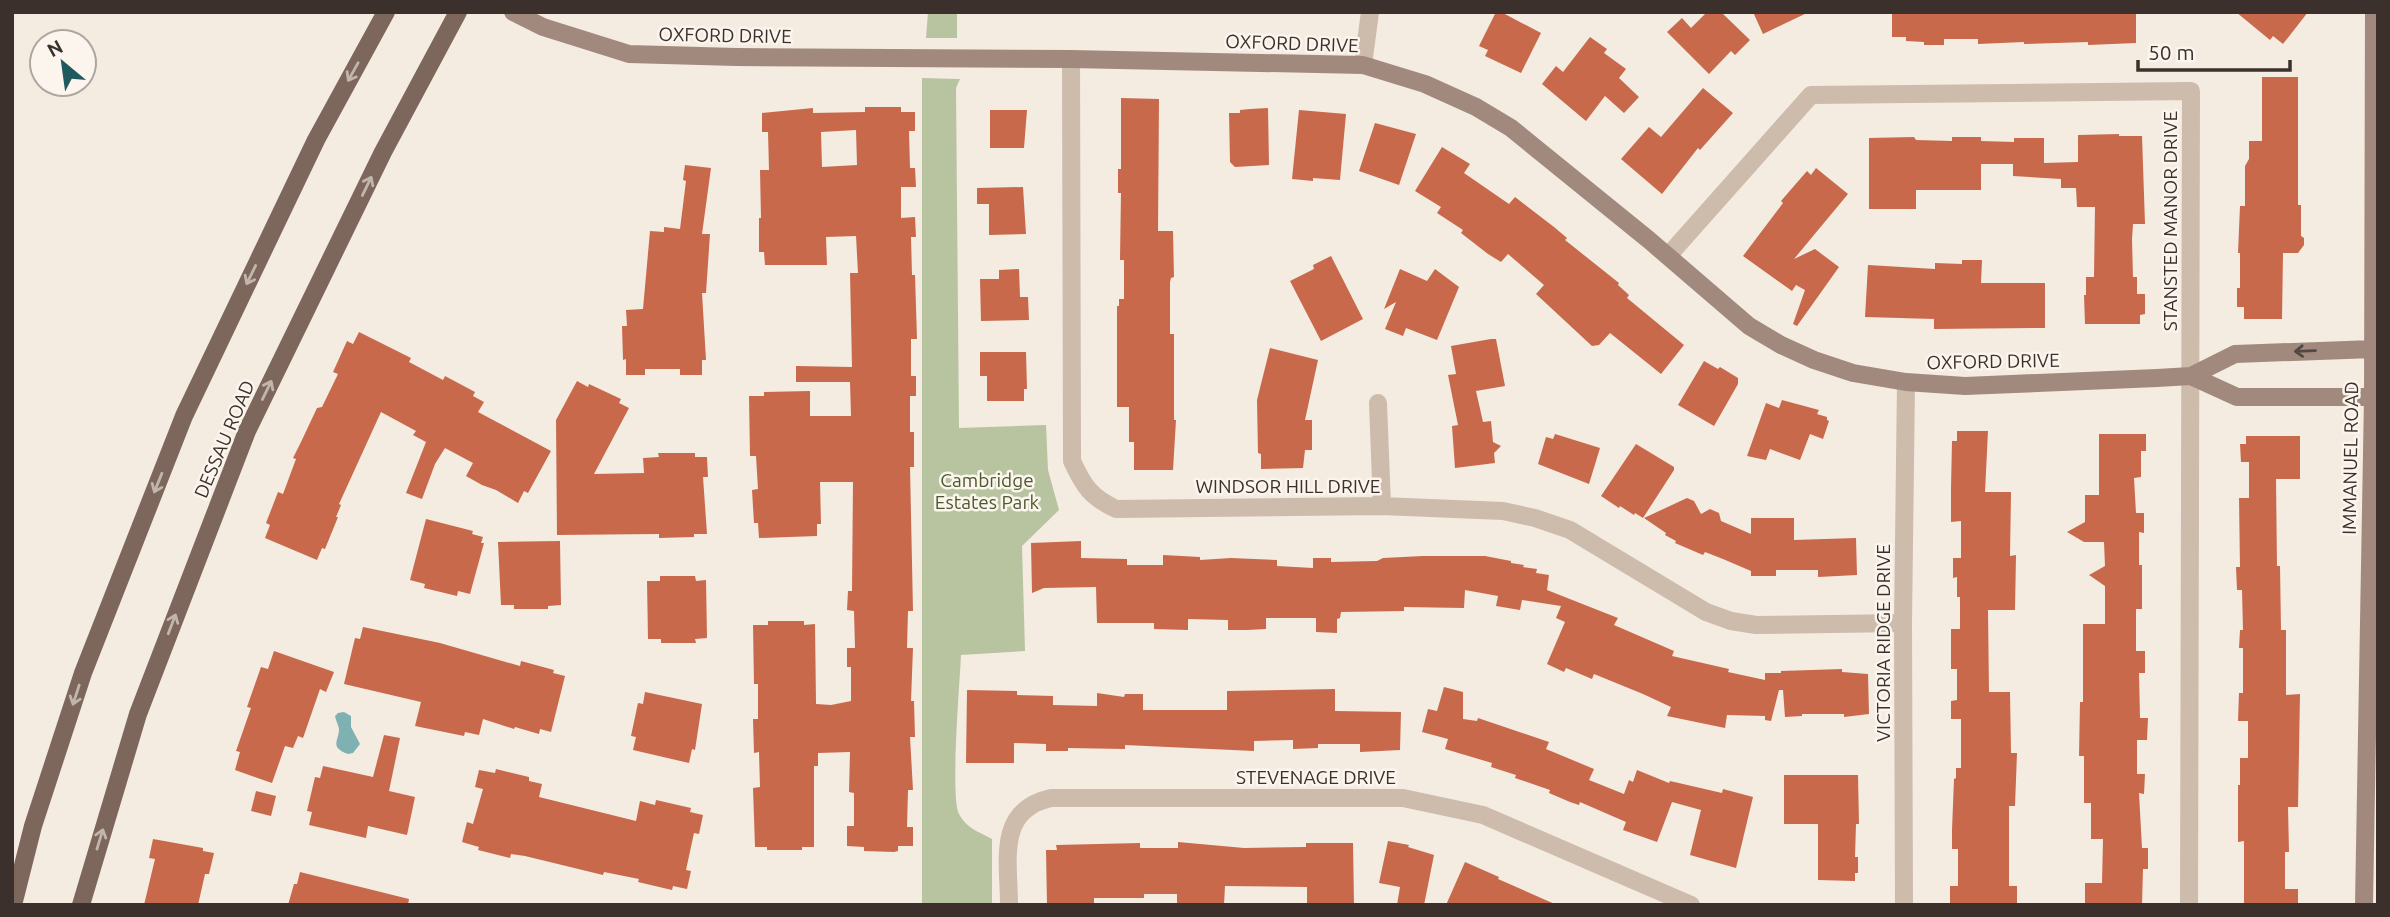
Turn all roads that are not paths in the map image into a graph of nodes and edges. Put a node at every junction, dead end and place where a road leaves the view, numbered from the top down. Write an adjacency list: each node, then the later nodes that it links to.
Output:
1 (386, 12): 16 (main road, one-way to 16)
2 (458, 12): 17 (main road, DESSAU ROAD, one-way to 2)
3 (513, 12): 6 (street, OXFORD DRIVE)
4 (1370, 12): 7 (street)
5 (2374, 12): 9 (street, IMMANUEL ROAD)
6 (1071, 59): 7 (street, OXFORD DRIVE); 14 (street, WINDSOR HILL DRIVE)
7 (1363, 65): 8 (street, OXFORD DRIVE)
8 (1668, 256): 10 (street, STANSTED MANOR DRIVE); 11 (street, OXFORD DRIVE)
9 (2373, 349): 10 (street, one-way to 10); 12 (street, IMMANUEL ROAD)
10 (2191, 376): 11 (street, OXFORD DRIVE); 12 (street); 21 (street, STANSTED MANOR DRIVE)
11 (1906, 382): 15 (street, VICTORIA RIDGE DRIVE)
12 (2373, 397): 22 (street, IMMANUEL ROAD)
13 (1378, 402): 14 (street)
14 (1382, 506): 15 (street, WINDSOR HILL DRIVE)
15 (1903, 623): 20 (street, VICTORIA RIDGE DRIVE)
16 (13, 905)
17 (81, 905)
18 (1009, 905): 19 (street, STEVENAGE DRIVE)
19 (1691, 905)
20 (1904, 905)
21 (2189, 905)
22 (2364, 905)

